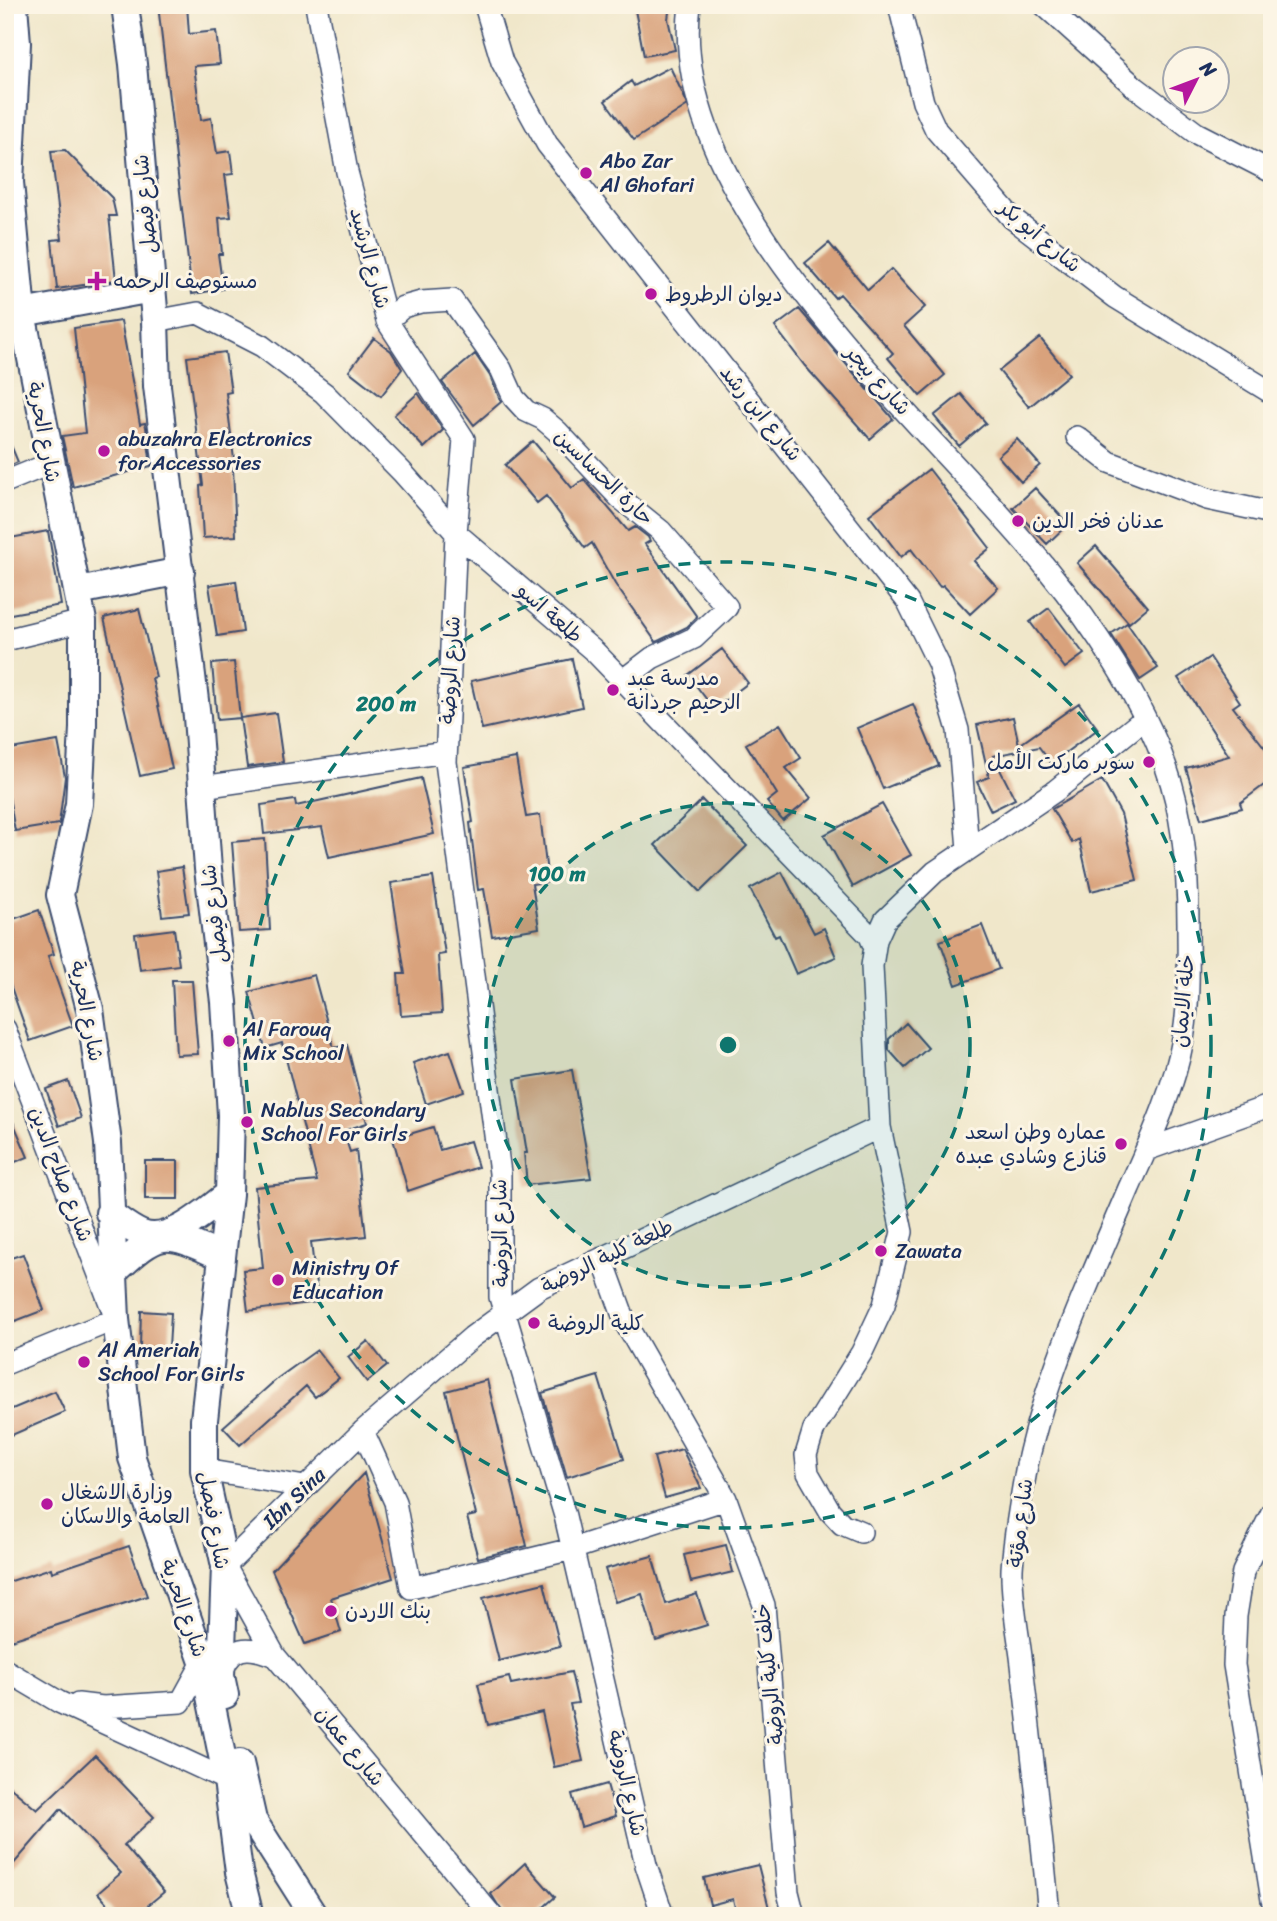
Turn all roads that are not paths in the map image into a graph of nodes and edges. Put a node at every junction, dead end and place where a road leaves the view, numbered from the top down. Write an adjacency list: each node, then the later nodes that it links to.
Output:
1 (14, 5): 10 (main road, شارع الحرية)
2 (125, 5): 9 (main road, شارع فيصل)
3 (316, 5): 12 (street, شارع الرشيد)
4 (485, 5): 27 (street, شارع ابن رشد)
5 (690, 5): 24 (street, شارع بيجر)
6 (899, 5): 13 (street, شارع أبو بكر)
7 (1044, 5): 8 (street)
8 (1272, 172)
9 (152, 289): 10 (main road); 11 (main road, شارع فيصل)
10 (14, 316): 15 (main road, شارع الحرية)
11 (155, 321): 18 (street, طلعة اسو); 19 (main road, شارع فيصل)
12 (387, 321): 18 (street, شارع الرشيد); 23 (street, حارة الحساسين)
13 (1272, 393)
14 (1077, 437): 17 (street)
15 (49, 464): 16 (street); 20 (main road, شارع الحرية)
16 (5, 482)
17 (1272, 513)
18 (456, 533): 23 (street, طلعة اسو); 25 (street, شارع الروضة)
19 (181, 570): 20 (main road); 26 (main road, شارع فيصل)
20 (78, 591): 21 (main road, شارع الحرية)
21 (83, 621): 22 (street); 34 (main road, شارع الحرية)
22 (5, 640)
23 (623, 680): 28 (street, طلعة اسو)
24 (1144, 719): 27 (street); 32 (street, خلة الايمان)
25 (446, 752): 26 (street); 39 (street, شارع الروضة)
26 (202, 787): 33 (main road, شارع فيصل)
27 (968, 849): 28 (street)
28 (874, 946): 31 (street)
29 (5, 1029): 40 (street, شارع صلاح الدين)
30 (1272, 1105): 32 (street)
31 (880, 1127): 37 (street, طلعة كلية الروضة); 47 (street)
32 (1146, 1150): 61 (street, شارع مؤتة)
33 (229, 1194): 35 (main road); 36 (main road, شارع فيصل)
34 (109, 1213): 35 (main road); 38 (main road, شارع الحرية)
35 (160, 1237): 36 (main road); 38 (main road)
36 (222, 1256): 43 (main road, شارع فيصل)
37 (602, 1258): 39 (street, طلعة كلية الروضة); 45 (street, خلف كلية الروضة)
38 (113, 1273): 40 (main road, شارع الحرية)
39 (505, 1312): 42 (street, طلعة كلية الروضة); 48 (street, شارع الروضة)
40 (116, 1319): 41 (street); 51 (main road, شارع الحرية)
41 (5, 1364)
42 (363, 1431): 44 (street, Ibn Sina); 48 (street)
43 (204, 1470): 44 (street); 49 (main road, شارع فيصل)
44 (305, 1487): 49 (street, Ibn Sina)
45 (726, 1499): 48 (street); 60 (street, خلف كلية الروضة)
46 (1272, 1512): 55 (street)
47 (861, 1532)
48 (572, 1549): 59 (street, شارع الروضة)
49 (225, 1566): 50 (street, شارع عمان); 51 (main road, شارع فيصل)
50 (275, 1656): 51 (street); 58 (street, شارع عمان)
51 (212, 1669): 53 (street); 54 (main road, شارع الحرية); 57 (main road, شارع فيصل)
52 (5, 1670): 53 (street)
53 (59, 1702): 54 (street)
54 (227, 1780): 56 (main road, شارع الحرية)
55 (1272, 1900)
56 (250, 1916)
57 (314, 1916)
58 (492, 1916)
59 (663, 1916)
60 (794, 1916)
61 (1048, 1916)

